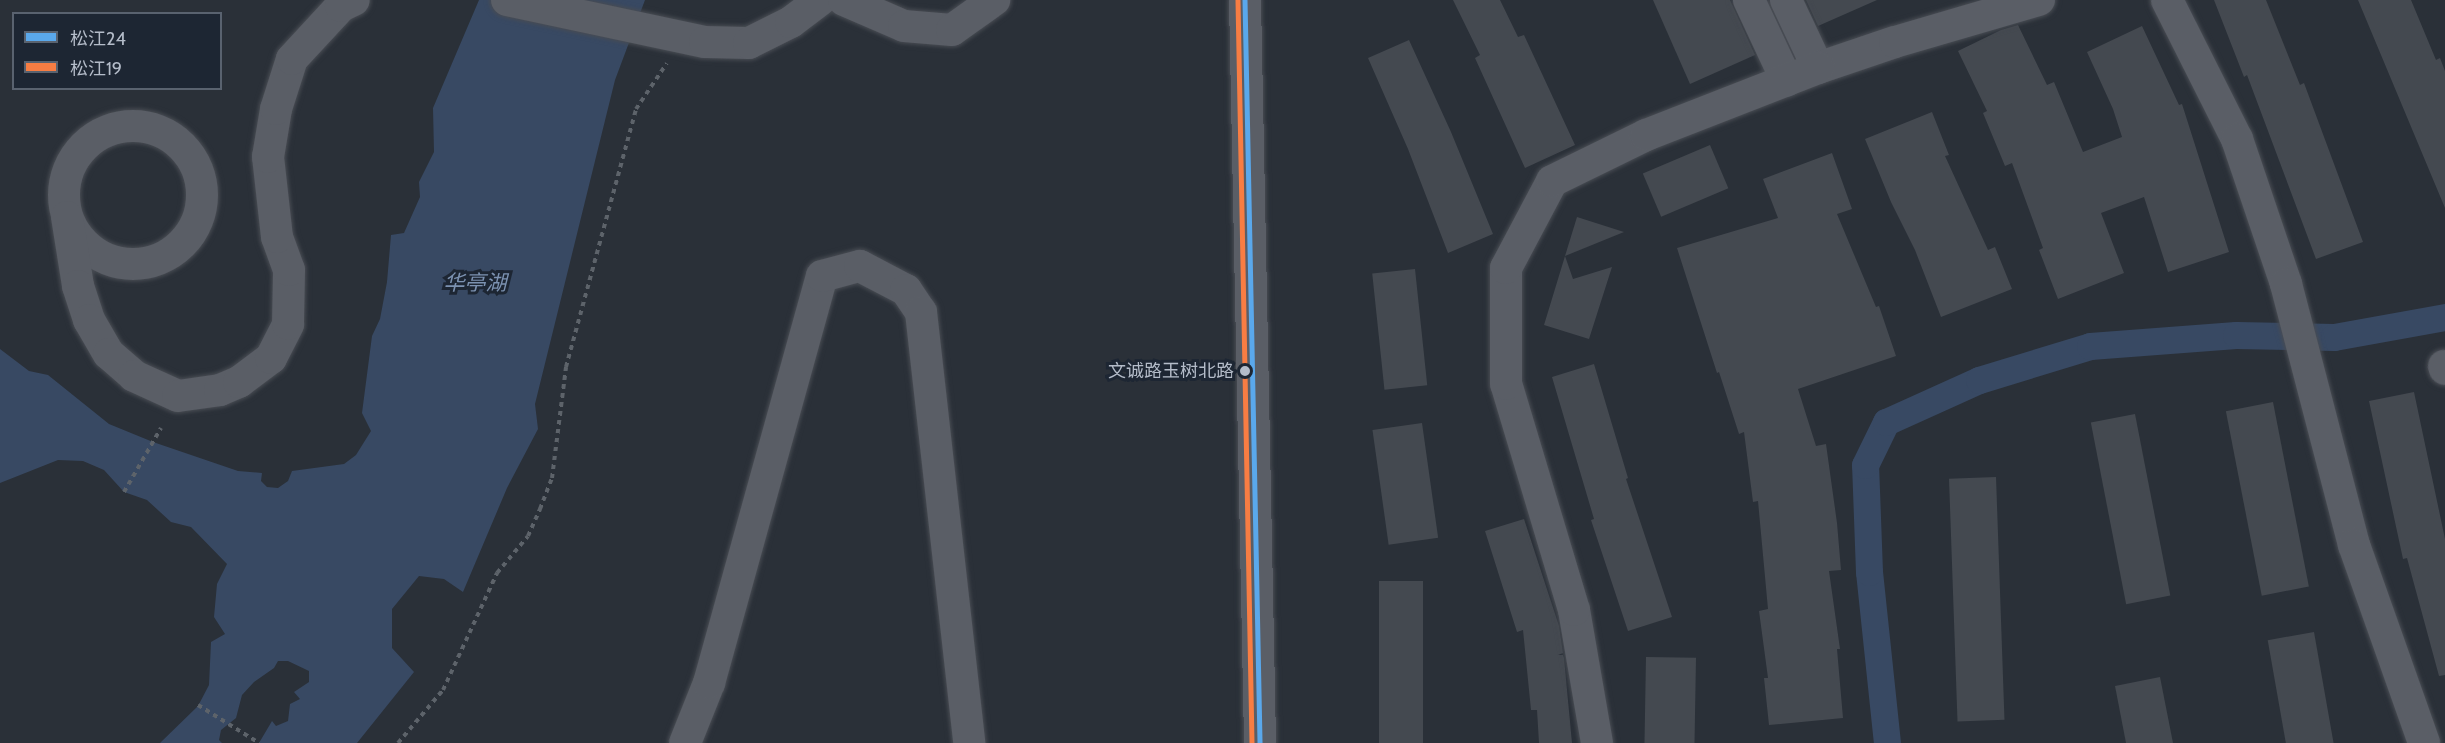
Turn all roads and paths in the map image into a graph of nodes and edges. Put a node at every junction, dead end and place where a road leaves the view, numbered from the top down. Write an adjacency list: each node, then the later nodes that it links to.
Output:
1 (354, 0): 14 (street)
2 (507, 0): 11 (street)
3 (820, 0): 11 (street)
4 (844, 0): 5 (street)
5 (994, 0)
6 (1245, 0): 22 (street)
7 (1749, 0): 13 (street)
8 (1786, 0): 12 (street)
9 (2039, 0): 12 (street)
10 (2168, 0): 24 (street)
11 (684, 37): 19 (path)
12 (1818, 69): 13 (street)
13 (1787, 81): 23 (street)
14 (67, 217): 14 (street)
15 (161, 429): 16 (path)
16 (124, 492)
17 (198, 705): 18 (path)
18 (259, 743)
19 (398, 743)
20 (685, 743): 21 (street)
21 (969, 743)
22 (1260, 743)
23 (1597, 743)
24 (2424, 743)

